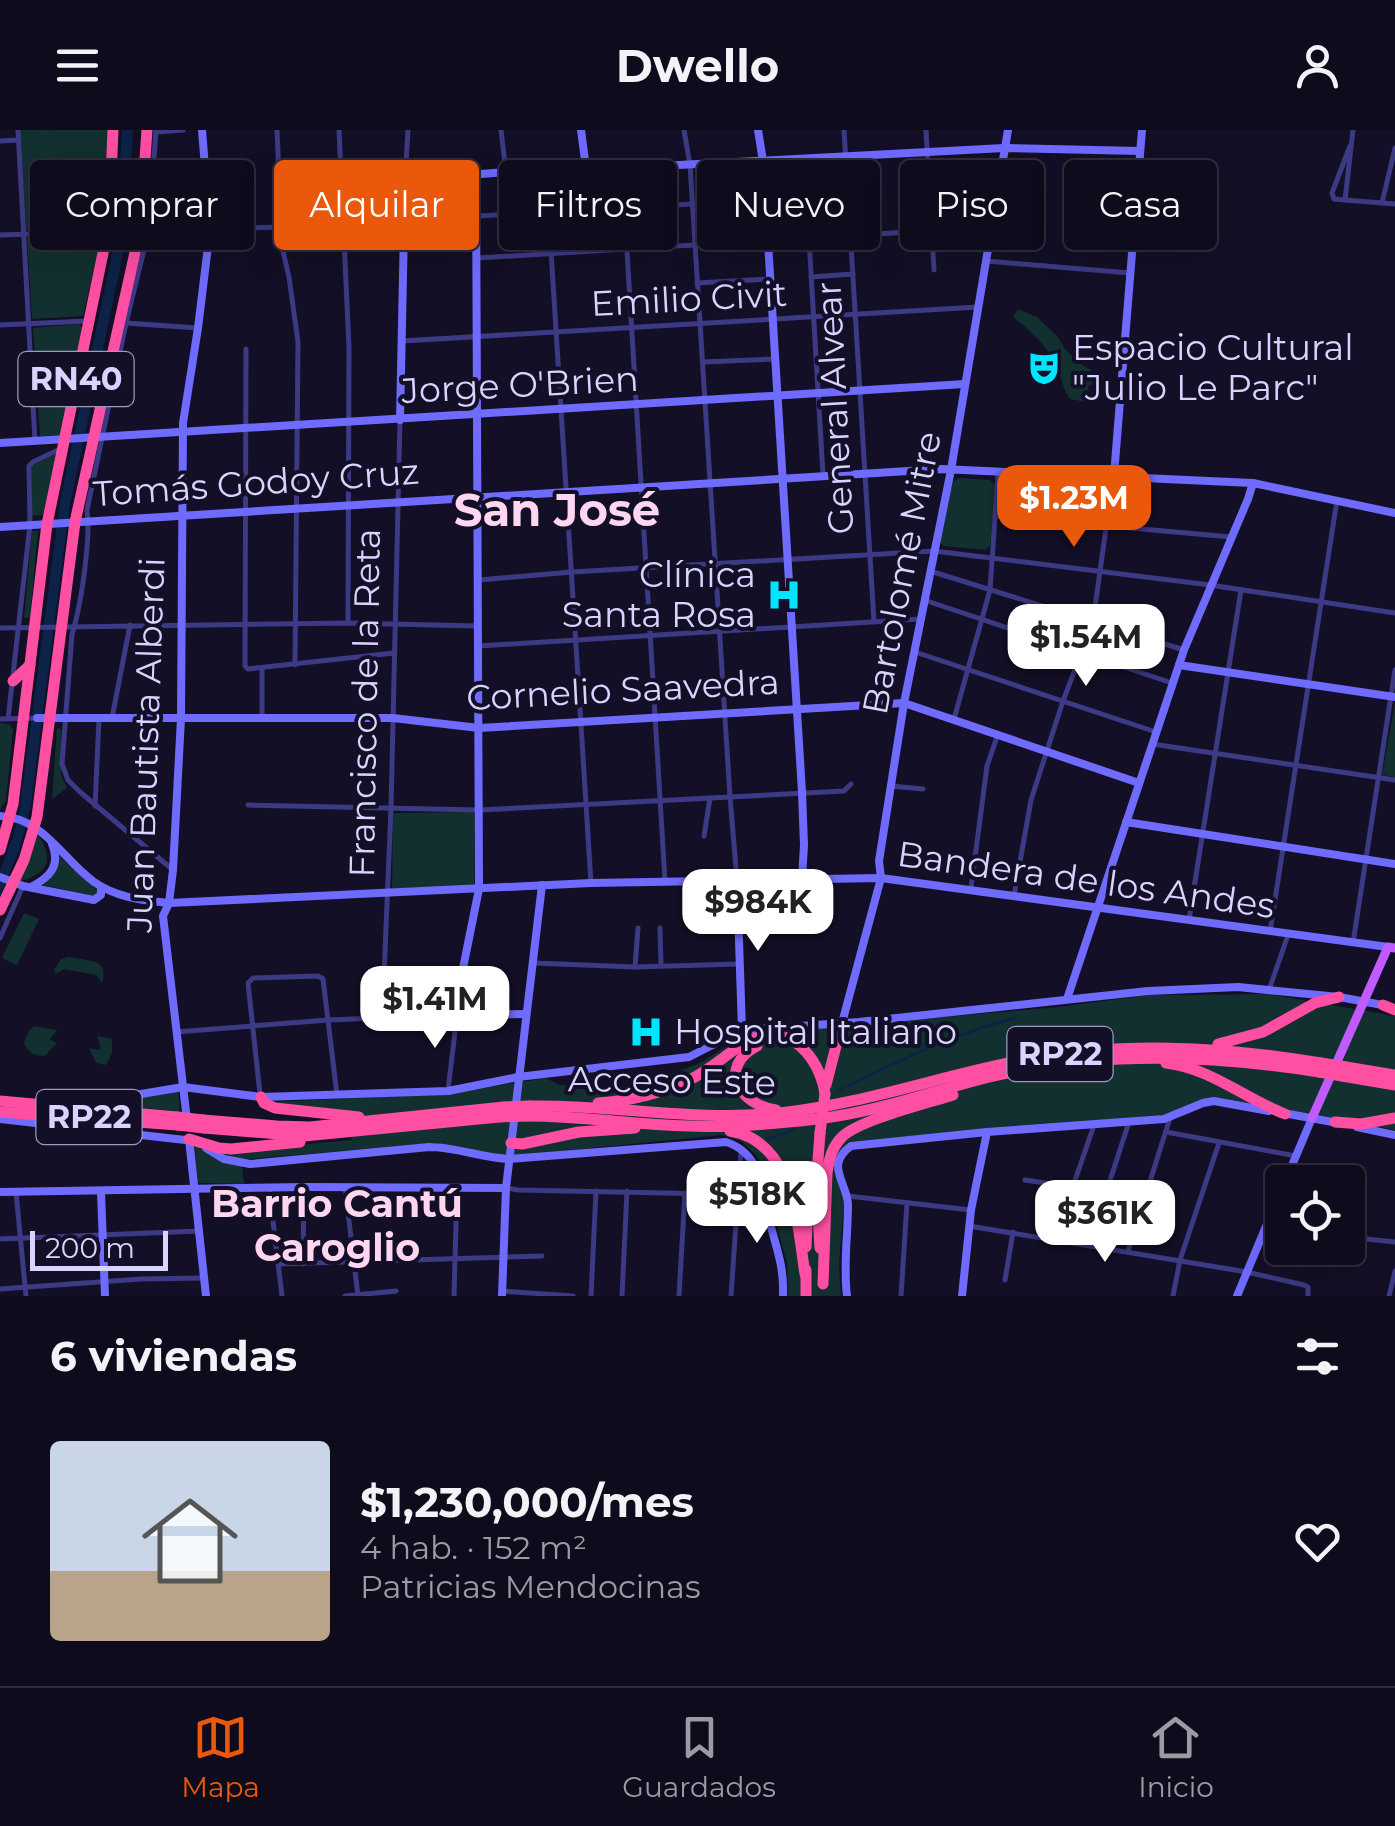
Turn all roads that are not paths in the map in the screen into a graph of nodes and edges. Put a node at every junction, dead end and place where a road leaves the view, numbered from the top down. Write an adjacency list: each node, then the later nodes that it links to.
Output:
1 (18, 130): 18 (street)
2 (114, 130): 26 (highway, RN40)
3 (184, 130): 17 (street)
4 (202, 130): 28 (street, Juan Bautista Alberdi)
5 (276, 130): 29 (street)
6 (339, 130): 30 (street)
7 (408, 130): 31 (street, Francisco de la Reta)
8 (501, 130): 32 (street)
9 (581, 130): 33 (street)
10 (684, 130): 38 (street)
11 (758, 130): 34 (street)
12 (844, 130): 25 (street, General Alvear)
13 (926, 130): 23 (street)
14 (1008, 130): 21 (street, Bartolomé Mitre)
15 (1142, 130): 24 (street)
16 (1354, 130): 20 (street)
17 (153, 131): 27 (highway, RN40)
18 (18, 140): 19 (street); 47 (street)
19 (0, 141)
20 (1350, 146): 41 (street); 41 (street)
21 (1004, 148): 23 (street); 24 (street); 37 (street, Bartolomé Mitre)
22 (1395, 148): 42 (street)
23 (927, 152): 25 (street); 36 (street)
24 (1140, 152): 72 (street)
25 (846, 156): 34 (street); 35 (street, General Alvear)
26 (118, 160)
27 (145, 160)
28 (204, 160)
29 (278, 160)
30 (340, 160)
31 (407, 160)
32 (505, 160)
33 (585, 160)
34 (762, 160)
35 (846, 160)
36 (928, 160)
37 (1002, 160)
38 (690, 164): 39 (street); 40 (street); 44 (street)
39 (697, 164)
40 (677, 165)
41 (1345, 200): 42 (street)
42 (1382, 203): 43 (street)
43 (1395, 204)
44 (692, 205): 45 (street); 46 (street); 50 (street)
45 (697, 205)
46 (677, 206)
47 (24, 234): 48 (street); 49 (street); 84 (street)
48 (30, 234)
49 (0, 235)
50 (695, 244): 51 (street); 76 (street)
51 (677, 245)
52 (119, 250): 81 (highway, RN40)
53 (123, 250): 107 (highway, RN40)
54 (127, 250): 82 (street)
55 (208, 250): 87 (street, Juan Bautista Alberdi)
56 (283, 250): 104 (street)
57 (344, 250): 103 (street)
58 (404, 250): 90 (street, Francisco de la Reta)
59 (478, 250): 69 (street)
60 (552, 250): 68 (street)
61 (597, 250): 68 (street)
62 (627, 250): 86 (street)
63 (767, 250): 75 (street)
64 (809, 250): 74 (street)
65 (851, 250): 73 (street, General Alvear)
66 (933, 250): 71 (street)
67 (988, 250): 70 (street, Bartolomé Mitre)
68 (552, 253): 69 (street); 88 (street)
69 (478, 258): 89 (street)
70 (986, 261): 72 (street); 77 (street, Bartolomé Mitre)
71 (934, 270)
72 (1130, 273): 114 (street)
73 (853, 274): 74 (street); 78 (street, General Alvear)
74 (812, 277): 79 (street)
75 (769, 280): 76 (street); 80 (street)
76 (698, 283): 83 (street)
77 (978, 306): 78 (street, Emilio Civit); 94 (street, Bartolomé Mitre)
78 (855, 314): 79 (street, Emilio Civit); 95 (street, General Alvear)
79 (813, 316): 80 (street, Emilio Civit); 96 (street)
80 (772, 318): 83 (street, Emilio Civit); 92 (street)
81 (88, 321): 84 (street); 107 (highway, RN40)
82 (126, 322): 87 (street); 107 (street)
83 (700, 323): 86 (street, Emilio Civit); 93 (street)
84 (30, 324): 85 (street); 108 (street)
85 (0, 325)
86 (632, 327): 88 (street, Emilio Civit); 99 (street)
87 (198, 328): 106 (street, Juan Bautista Alberdi)
88 (556, 332): 89 (street, Emilio Civit); 100 (street)
89 (478, 337): 90 (street, Emilio Civit); 101 (street)
90 (402, 341): 102 (street, Francisco de la Reta)
91 (246, 349): 105 (street)
92 (774, 359): 93 (street); 97 (street)
93 (703, 362): 98 (street)
94 (965, 384): 95 (street, Jorge O'Brien); 110 (street, Bartolomé Mitre)
95 (860, 392): 96 (street, Jorge O'Brien); 111 (street, General Alvear)
96 (819, 394): 97 (street, Jorge O'Brien); 113 (street)
97 (777, 397): 98 (street, Jorge O'Brien); 115 (street)
98 (706, 401): 99 (street, Jorge O'Brien); 116 (street)
99 (636, 406): 100 (street, Jorge O'Brien); 118 (street)
100 (561, 410): 101 (street, Jorge O'Brien); 119 (street)
101 (478, 416): 102 (street, Jorge O'Brien); 120 (street)
102 (400, 420): 103 (street, Jorge O'Brien); 122 (street, Francisco de la Reta)
103 (350, 422): 104 (street, Jorge O'Brien); 123 (street)
104 (298, 425): 105 (street, Jorge O'Brien); 124 (street)
105 (246, 428): 106 (street, Jorge O'Brien); 125 (street)
106 (182, 432): 107 (street, Jorge O'Brien); 127 (street, Juan Bautista Alberdi)
107 (79, 440): 108 (street, Jorge O'Brien); 129 (highway, RN40); 129 (highway, RN40); 130 (street)
108 (35, 441): 109 (street, Jorge O'Brien)
109 (0, 443)
110 (951, 470): 111 (street, Tomás Godoy Cruz); 112 (street, Tomás Godoy Cruz); 134 (street, Bartolomé Mitre)
111 (864, 473): 113 (street, Tomás Godoy Cruz); 135 (street, General Alvear)
112 (998, 473): 114 (street, Tomás Godoy Cruz); 128 (street)
113 (823, 475): 115 (street, Tomás Godoy Cruz)
114 (1114, 475): 117 (street, Tomás Godoy Cruz); 132 (street)
115 (782, 478): 116 (street, Tomás Godoy Cruz); 137 (street)
116 (710, 482): 118 (street, Tomás Godoy Cruz); 138 (street)
117 (1253, 482): 121 (street, Tomás Godoy Cruz); 133 (street)
118 (641, 486): 119 (street, Tomás Godoy Cruz); 139 (street)
119 (566, 490): 120 (street, Tomás Godoy Cruz); 142 (street)
120 (478, 496): 122 (street, Tomás Godoy Cruz); 143 (street)
121 (1337, 500): 126 (street, Tomás Godoy Cruz); 148 (street)
122 (398, 501): 123 (street, Tomás Godoy Cruz); 157 (street, Francisco de la Reta)
123 (348, 504): 124 (street, Tomás Godoy Cruz); 154 (street)
124 (297, 508): 125 (street, Tomás Godoy Cruz); 156 (street)
125 (246, 511): 127 (street, Tomás Godoy Cruz); 155 (street)
126 (1395, 513)
127 (180, 516): 129 (street, Tomás Godoy Cruz); 158 (street, Juan Bautista Alberdi)
128 (996, 516): 132 (street); 136 (street)
129 (66, 523): 130 (street, Tomás Godoy Cruz); 161 (highway, RN40); 161 (highway, RN40)
130 (30, 525): 131 (street, Tomás Godoy Cruz); 163 (street)
131 (0, 526)
132 (1106, 526): 133 (street); 141 (street)
133 (1231, 537): 144 (street)
134 (934, 550): 135 (street); 136 (street); 140 (street, Bartolomé Mitre)
135 (868, 554): 137 (street); 152 (street, General Alvear)
136 (993, 558): 141 (street); 145 (street)
137 (788, 560): 138 (street); 164 (street)
138 (715, 564): 139 (street); 165 (street)
139 (646, 568): 142 (street); 166 (street)
140 (930, 571): 145 (street); 147 (street, Bartolomé Mitre)
141 (1100, 571): 144 (street); 153 (street)
142 (572, 572): 143 (street); 167 (street)
143 (479, 580): 160 (street)
144 (1210, 585): 146 (street); 169 (street)
145 (990, 590): 151 (street); 153 (street)
146 (1241, 590): 148 (street); 179 (street)
147 (924, 600): 150 (street, Bartolomé Mitre); 151 (street)
148 (1321, 602): 149 (street); 182 (street)
149 (1395, 613)
150 (920, 620): 152 (street); 170 (street, Bartolomé Mitre)
151 (982, 620): 171 (street); 177 (street)
152 (874, 622): 164 (street)
153 (1093, 622): 169 (street); 171 (street)
154 (348, 623): 156 (street); 157 (street)
155 (245, 624): 156 (street); 158 (street); 176 (street)
156 (296, 624): 174 (street)
157 (395, 624): 160 (street); 172 (street, Francisco de la Reta)
158 (180, 625): 159 (street); 192 (street, Juan Bautista Alberdi)
159 (130, 626): 161 (street); 191 (street)
160 (479, 626): 168 (street)
161 (53, 627): 163 (street); 173 (highway, RN40); 188 (highway, RN40); 189 (street)
162 (0, 628): 163 (street)
163 (20, 628): 180 (street)
164 (792, 628): 165 (street); 186 (street)
165 (719, 632): 166 (street); 187 (street)
166 (650, 636): 167 (street); 195 (street)
167 (576, 642): 168 (street); 198 (street)
168 (479, 646): 199 (street)
169 (1184, 650): 175 (street)
170 (915, 652): 177 (street); 185 (street, Bartolomé Mitre)
171 (1080, 652): 181 (street); 184 (street)
172 (394, 653): 174 (street); 194 (street, Francisco de la Reta)
173 (30, 665): 180 (highway); 188 (highway, RN40)
174 (295, 665): 176 (street)
175 (1179, 665): 179 (street); 181 (street)
176 (262, 668): 193 (street)
177 (968, 670): 184 (street); 197 (street)
178 (1395, 670): 183 (street)
179 (1228, 673): 182 (street); 205 (street)
180 (13, 682): 196 (street)
181 (1173, 684): 200 (street)
182 (1308, 684): 183 (street); 206 (street)
183 (1393, 697): 207 (street)
184 (1063, 701): 200 (street); 204 (street)
185 (904, 703): 186 (street, Cornelio Saavedra); 197 (street, Cornelio Saavedra); 211 (street, Bartolomé Mitre)
186 (797, 710): 187 (street, Cornelio Saavedra); 213 (street)
187 (724, 714): 195 (street, Cornelio Saavedra); 214 (street)
188 (37, 718): 189 (street, Cornelio Saavedra); 196 (street); 202 (highway, RN40); 222 (highway, RN40)
189 (65, 718): 190 (street, Cornelio Saavedra); 219 (street)
190 (99, 718): 191 (street, Cornelio Saavedra); 219 (street)
191 (112, 718): 192 (street, Cornelio Saavedra)
192 (180, 718): 193 (street, Cornelio Saavedra); 231 (street, Juan Bautista Alberdi)
193 (262, 718): 194 (street, Cornelio Saavedra)
194 (393, 718): 199 (street, Cornelio Saavedra); 220 (street, Francisco de la Reta)
195 (656, 718): 198 (street, Cornelio Saavedra); 216 (street)
196 (4, 719): 202 (highway)
197 (954, 719): 201 (street, Cornelio Saavedra)
198 (581, 723): 199 (street, Cornelio Saavedra); 217 (street)
199 (480, 728): 221 (street)
200 (1156, 732): 203 (street)
201 (998, 734): 204 (street, Cornelio Saavedra); 241 (street)
202 (20, 744): 222 (highway, RN40)
203 (1152, 744): 205 (street); 209 (street)
204 (1046, 751): 209 (street, Cornelio Saavedra); 243 (street)
205 (1215, 753): 206 (street); 224 (street)
206 (1296, 765): 207 (street); 227 (street)
207 (1378, 778): 208 (street); 229 (street)
208 (1395, 780)
209 (1139, 783): 223 (street)
210 (851, 784): 213 (street)
211 (891, 786): 212 (street); 233 (street, Bartolomé Mitre)
212 (922, 789)
213 (802, 792): 214 (street); 232 (street)
214 (730, 796): 215 (street); 234 (street)
215 (710, 798): 216 (street); 226 (street)
216 (660, 800): 217 (street); 235 (street)
217 (586, 804): 221 (street); 237 (street)
218 (248, 805): 220 (street)
219 (95, 806): 231 (street)
220 (391, 808): 221 (street); 242 (street, Francisco de la Reta)
221 (479, 810): 240 (street)
222 (15, 820): 225 (street); 228 (highway, RN40); 236 (highway, RN40)
223 (1126, 822): 224 (street); 245 (street)
224 (1202, 834): 227 (street); 247 (street)
225 (47, 836): 236 (street); 239 (street)
226 (704, 836)
227 (1284, 847): 229 (street); 251 (street)
228 (0, 850)
229 (1366, 860): 230 (street); 254 (street)
230 (1395, 864)
231 (173, 870): 244 (street, Juan Bautista Alberdi)
232 (802, 878): 233 (street, Bandera de los Andes); 234 (street, Bandera de los Andes)
233 (881, 878): 241 (street, Bandera de los Andes); 269 (street, Bartolomé Mitre)
234 (738, 880): 235 (street, Bandera de los Andes); 257 (street)
235 (665, 881): 237 (street, Bandera de los Andes)
236 (13, 882): 239 (street); 246 (highway, RN40); 248 (highway, RN40); 253 (street)
237 (592, 883): 238 (street, Bandera de los Andes)
238 (542, 885): 240 (street, Bandera de los Andes); 256 (street)
239 (101, 886): 244 (street, Bandera de los Andes)
240 (479, 888): 242 (street, Bandera de los Andes); 267 (street)
241 (971, 890): 243 (street, Bandera de los Andes)
242 (388, 893): 244 (street, Bandera de los Andes); 260 (street, Francisco de la Reta)
243 (1014, 896): 245 (street, Bandera de los Andes)
244 (169, 903): 272 (street, Juan Bautista Alberdi)
245 (1097, 907): 247 (street, Bandera de los Andes); 263 (street)
246 (0, 910)
247 (1188, 920): 251 (street, Bandera de los Andes)
248 (0, 924)
249 (638, 928): 259 (street)
250 (660, 928): 258 (street)
251 (1270, 933): 252 (street, Bandera de los Andes)
252 (1288, 935): 254 (street, Bandera de los Andes); 261 (street)
253 (0, 938)
254 (1353, 944): 255 (street, Bandera de los Andes)
255 (1392, 948): 264 (main road)
256 (533, 963): 259 (street); 266 (street)
257 (740, 964): 258 (street); 271 (street)
258 (661, 966): 259 (street)
259 (636, 967)
260 (384, 976)
261 (1270, 990): 262 (street); 263 (street)
262 (1339, 998): 264 (street); 273 (highway)
263 (1067, 999): 269 (street)
264 (1363, 1002): 265 (street); 276 (main road)
265 (1391, 1008)
266 (526, 1014): 267 (street); 278 (street)
267 (456, 1015): 268 (street); 281 (street)
268 (328, 1020): 270 (street); 270 (street); 283 (street)
269 (842, 1023): 271 (street); 282 (highway)
270 (254, 1025): 272 (street); 284 (street)
271 (742, 1030): 278 (street)
272 (176, 1032): 280 (street, Juan Bautista Alberdi)
273 (1066, 1059): 274 (highway, Acceso Este / RP22); 275 (highway, Acceso Este / RP22); 287 (highway, Acceso Este / RP22); 303 (highway, Acceso Este / RP22); 363 (highway)
274 (1086, 1061): 275 (highway, Acceso Este / RP22); 292 (highway)
275 (1320, 1067): 276 (highway, Acceso Este / RP22, bridge)
276 (1340, 1071): 277 (highway, Acceso Este / RP22); 279 (highway, Acceso Este / RP22); 295 (main road)
277 (1395, 1075)
278 (518, 1077): 281 (street); 291 (street)
279 (1395, 1085)
280 (183, 1087): 284 (street); 288 (street); 297 (street, Juan Bautista Alberdi)
281 (448, 1091): 283 (street)
282 (821, 1094): 286 (highway); 287 (highway); 307 (highway, bridge)
283 (337, 1095): 284 (street)
284 (261, 1097): 289 (highway)
285 (0, 1101): 288 (highway, Acceso Este / RP22)
286 (558, 1106): 287 (highway, Acceso Este / RP22); 290 (highway, Acceso Este / RP22)
287 (805, 1110)
288 (67, 1111): 293 (highway, Acceso Este / RP22); 297 (highway, Acceso Este / RP22)
289 (453, 1111): 291 (highway, Acceso Este / RP22); 300 (highway, Acceso Este / RP22)
290 (529, 1111): 291 (highway, Acceso Este / RP22, bridge); 301 (highway, Acceso Este / RP22)
291 (506, 1112): 304 (highway, Acceso Este / RP22); 310 (street)
292 (1284, 1114): 294 (street); 295 (street)
293 (0, 1115): 309 (street)
294 (1170, 1118): 298 (street); 306 (street)
295 (1312, 1118): 299 (street); 313 (street)
296 (1395, 1118): 299 (highway)
297 (181, 1122): 300 (highway, Acceso Este / RP22, bridge); 309 (street, Juan Bautista Alberdi)
298 (1129, 1122): 302 (street); 345 (street)
299 (1335, 1122): 308 (street)
300 (203, 1124): 304 (highway, Acceso Este / RP22)
301 (665, 1125): 303 (highway, Acceso Este / RP22); 310 (highway)
302 (1094, 1125): 305 (street); 322 (street)
303 (686, 1126): 356 (highway)
304 (368, 1130): 309 (highway)
305 (987, 1132): 332 (street); 334 (street)
306 (1166, 1132): 311 (street); 346 (street)
307 (817, 1133): 356 (highway); 363 (highway)
308 (1395, 1135)
309 (190, 1139): 314 (street); 323 (street, Juan Bautista Alberdi)
310 (511, 1143): 314 (street)
311 (1219, 1143): 313 (street); 350 (street)
312 (741, 1148): 314 (street); 330 (street); 331 (street)
313 (1296, 1156): 315 (street)
314 (509, 1159): 321 (street)
315 (1292, 1165)
316 (1026, 1180): 322 (street)
317 (457, 1186): 319 (street); 321 (street); 349 (street)
318 (304, 1187): 319 (street); 320 (street); 353 (street)
319 (345, 1187): 351 (street)
320 (269, 1188): 323 (street); 352 (street)
321 (506, 1188): 324 (street); 347 (street)
322 (1073, 1188): 342 (street)
323 (195, 1189): 327 (street); 337 (street, Juan Bautista Alberdi)
324 (596, 1191): 328 (street); 373 (street)
325 (0, 1192): 326 (street)
326 (16, 1192): 327 (street); 340 (street)
327 (101, 1192): 339 (street)
328 (628, 1192): 329 (street); 374 (street)
329 (685, 1193): 330 (street); 375 (street)
330 (738, 1194): 331 (street); 376 (street)
331 (765, 1195): 377 (street)
332 (848, 1196): 333 (street); 379 (street)
333 (907, 1203): 334 (street); 380 (street)
334 (971, 1210): 335 (street)
335 (969, 1226): 338 (street); 381 (street)
336 (1265, 1229): 355 (street)
337 (199, 1231): 339 (street); 357 (street, Juan Bautista Alberdi)
338 (1012, 1232): 342 (street); 358 (street)
339 (104, 1235): 340 (street); 359 (street)
340 (21, 1238): 341 (street); 360 (street)
341 (0, 1239)
342 (1055, 1239): 345 (street)
343 (1365, 1239): 344 (street)
344 (1395, 1242)
345 (1089, 1245): 346 (street)
346 (1128, 1252): 350 (street)
347 (503, 1256): 348 (street); 349 (street); 364 (street)
348 (542, 1256)
349 (455, 1258): 351 (street); 372 (street)
350 (1180, 1260): 355 (street); 382 (street)
351 (354, 1263): 353 (street); 365 (street)
352 (278, 1264): 353 (street); 370 (street)
353 (303, 1264)
354 (1395, 1271): 385 (street)
355 (1246, 1272): 383 (street); 384 (street)
356 (806, 1274): 378 (highway)
357 (204, 1278): 359 (street); 369 (street, Juan Bautista Alberdi)
358 (1005, 1280)
359 (104, 1282): 360 (street); 368 (street)
360 (25, 1287): 361 (street); 367 (street)
361 (0, 1289)
362 (396, 1290): 365 (street)
363 (824, 1290)
364 (502, 1294): 366 (street)
365 (358, 1295): 371 (street)
366 (573, 1295)
367 (26, 1296)
368 (104, 1296)
369 (206, 1296)
370 (282, 1296)
371 (345, 1296)
372 (454, 1296)
373 (591, 1296)
374 (622, 1296)
375 (679, 1296)
376 (731, 1296)
377 (783, 1296)
378 (806, 1296)
379 (847, 1296)
380 (901, 1296)
381 (962, 1296)
382 (1173, 1296)
383 (1237, 1296)
384 (1308, 1296)
385 (1389, 1296)

